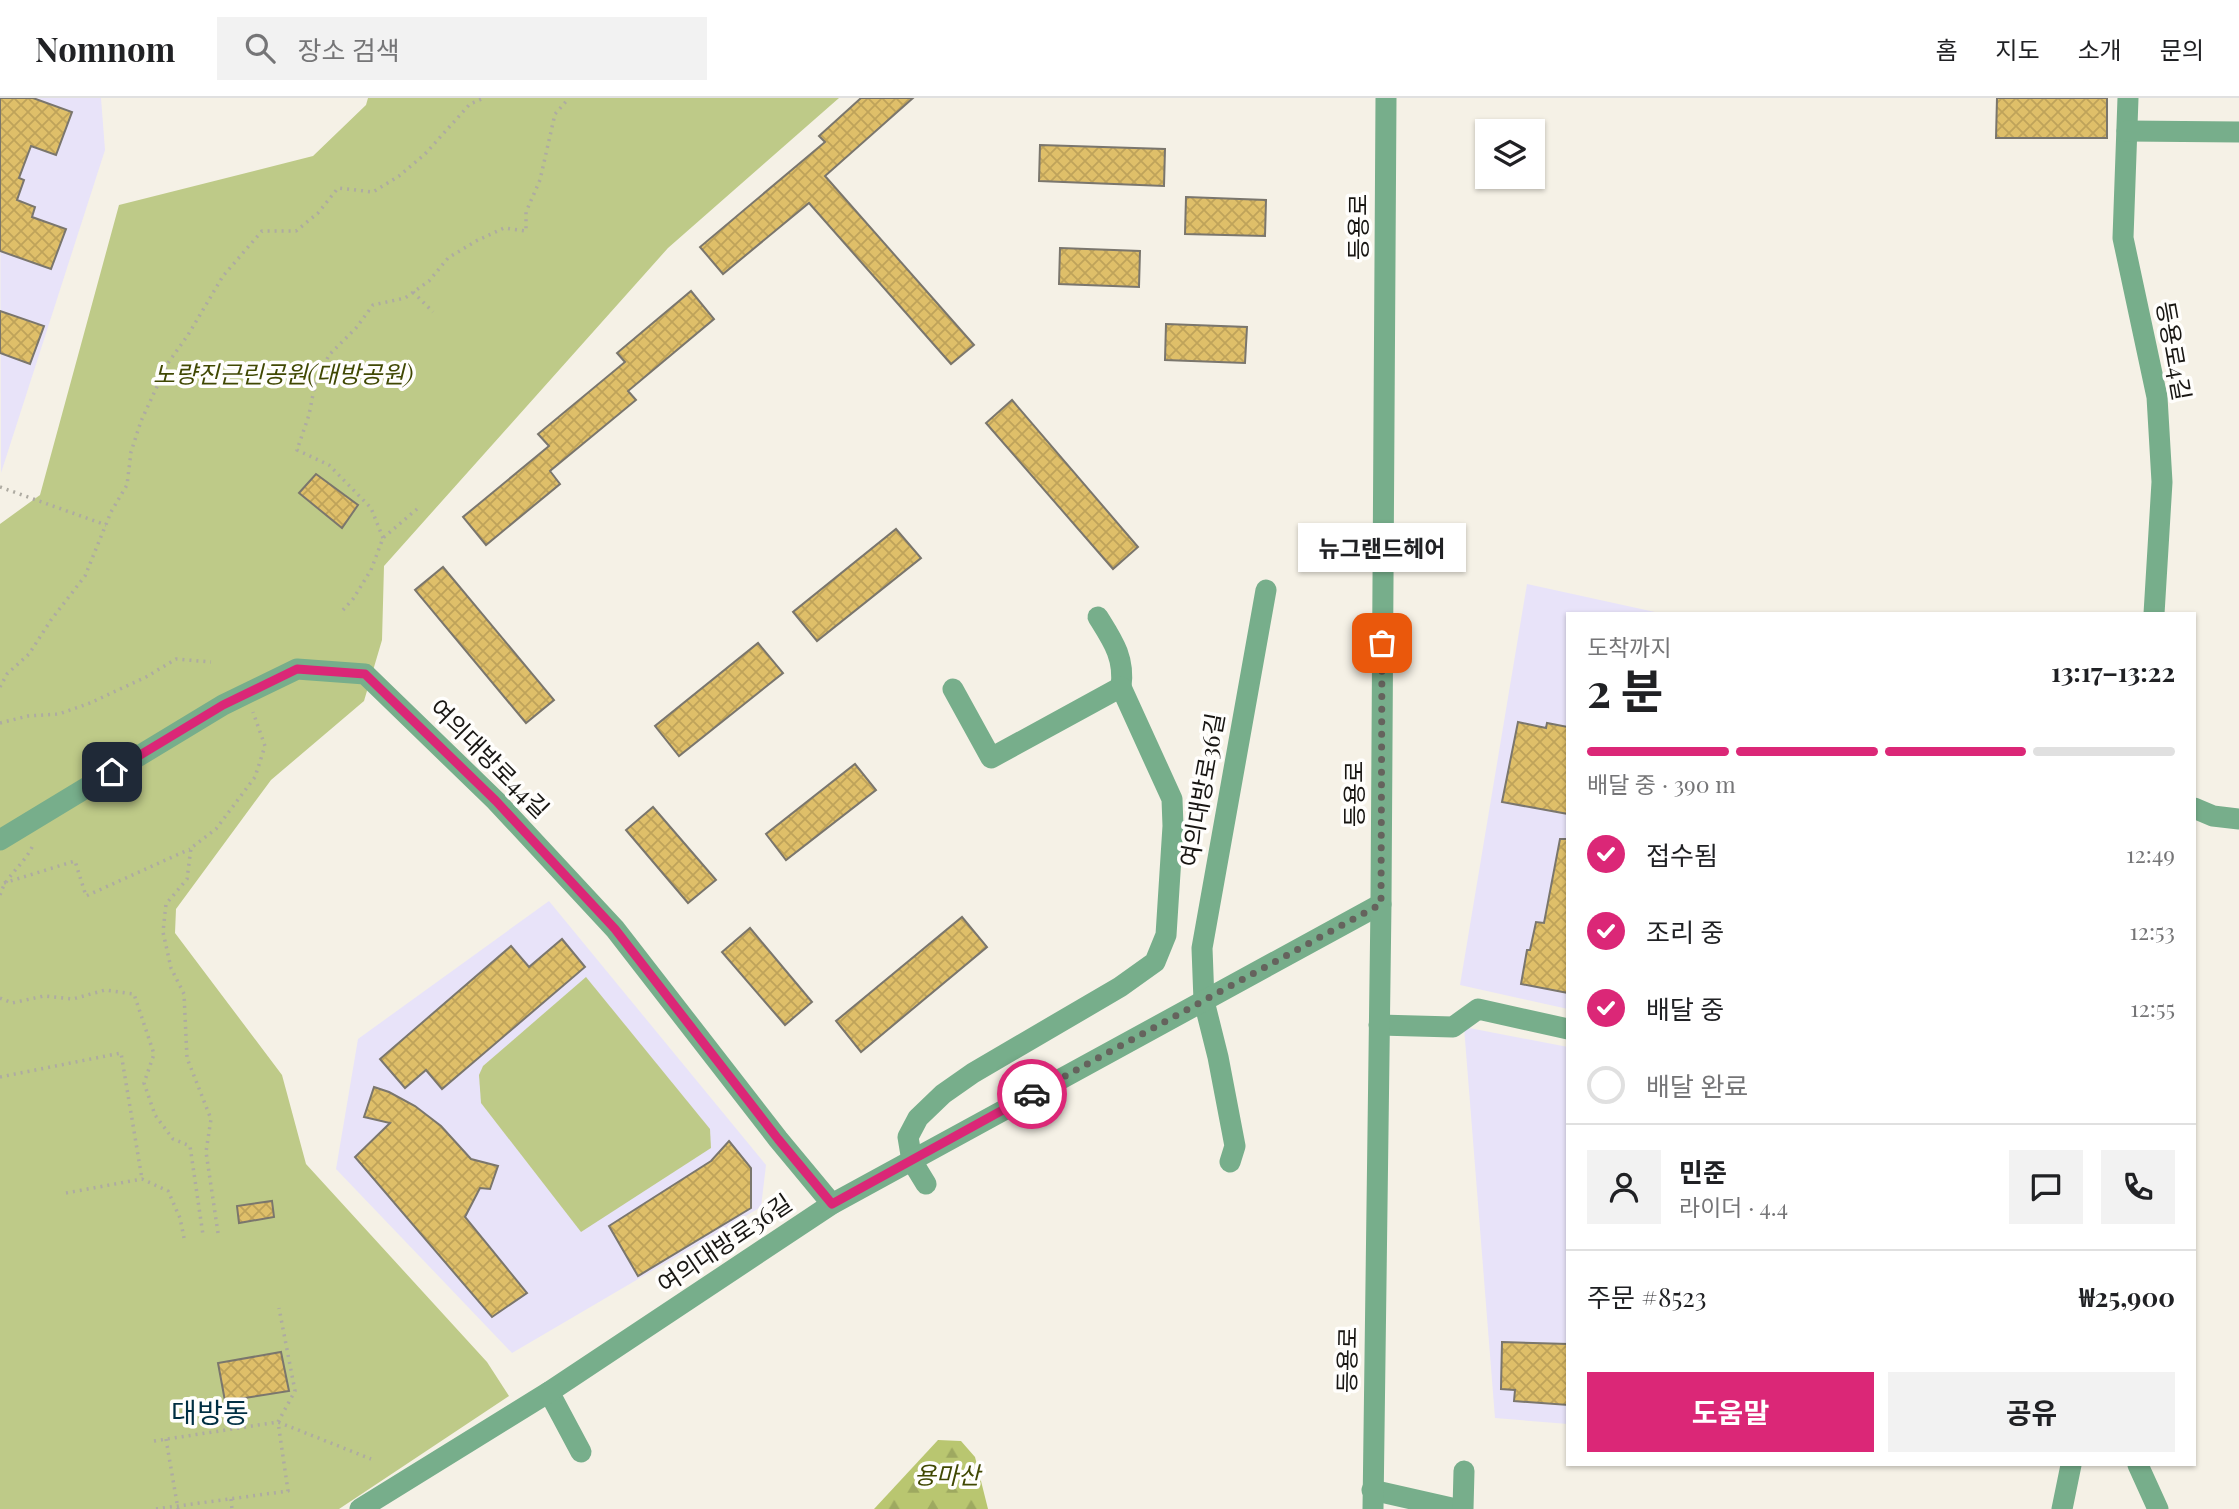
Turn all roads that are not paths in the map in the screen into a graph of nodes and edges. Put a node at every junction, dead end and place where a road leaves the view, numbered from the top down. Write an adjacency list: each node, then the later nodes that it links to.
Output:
1 (1386, 98): 13 (street, 등용로)
2 (2128, 98): 3 (street, 등용로4길)
3 (2127, 131): 4 (street); 6 (street, 등용로4길)
4 (2239, 132)
5 (1266, 590): 14 (street, 여의대방로36길)
6 (2154, 612)
7 (1098, 617): 8 (street)
8 (1121, 687): 9 (street); 17 (street)
9 (953, 689)
10 (2196, 809): 11 (street)
11 (2239, 819)
12 (0, 840): 20 (street, 여의대방로44길)
13 (1381, 904): 14 (street, 여의대방로36길); 15 (street, 등용로)
14 (1204, 1001): 17 (street, 여의대방로36길); 18 (street, 여의대방로36길)
15 (1379, 1025): 16 (street); 26 (street, 등용로)
16 (1566, 1029)
17 (912, 1161): 19 (street); 20 (street, 여의대방로36길)
18 (1230, 1162)
19 (926, 1184)
20 (832, 1204): 21 (street, 여의대방로36길)
21 (549, 1392): 22 (street); 27 (street, 여의대방로36길)
22 (581, 1452)
23 (2071, 1466): 30 (street)
24 (2138, 1466): 31 (street)
25 (1464, 1471): 29 (street)
26 (1373, 1499): 28 (street, 등용로)
27 (360, 1509)
28 (1456, 1509)
29 (1462, 1509)
30 (2062, 1509)
31 (2158, 1509)

